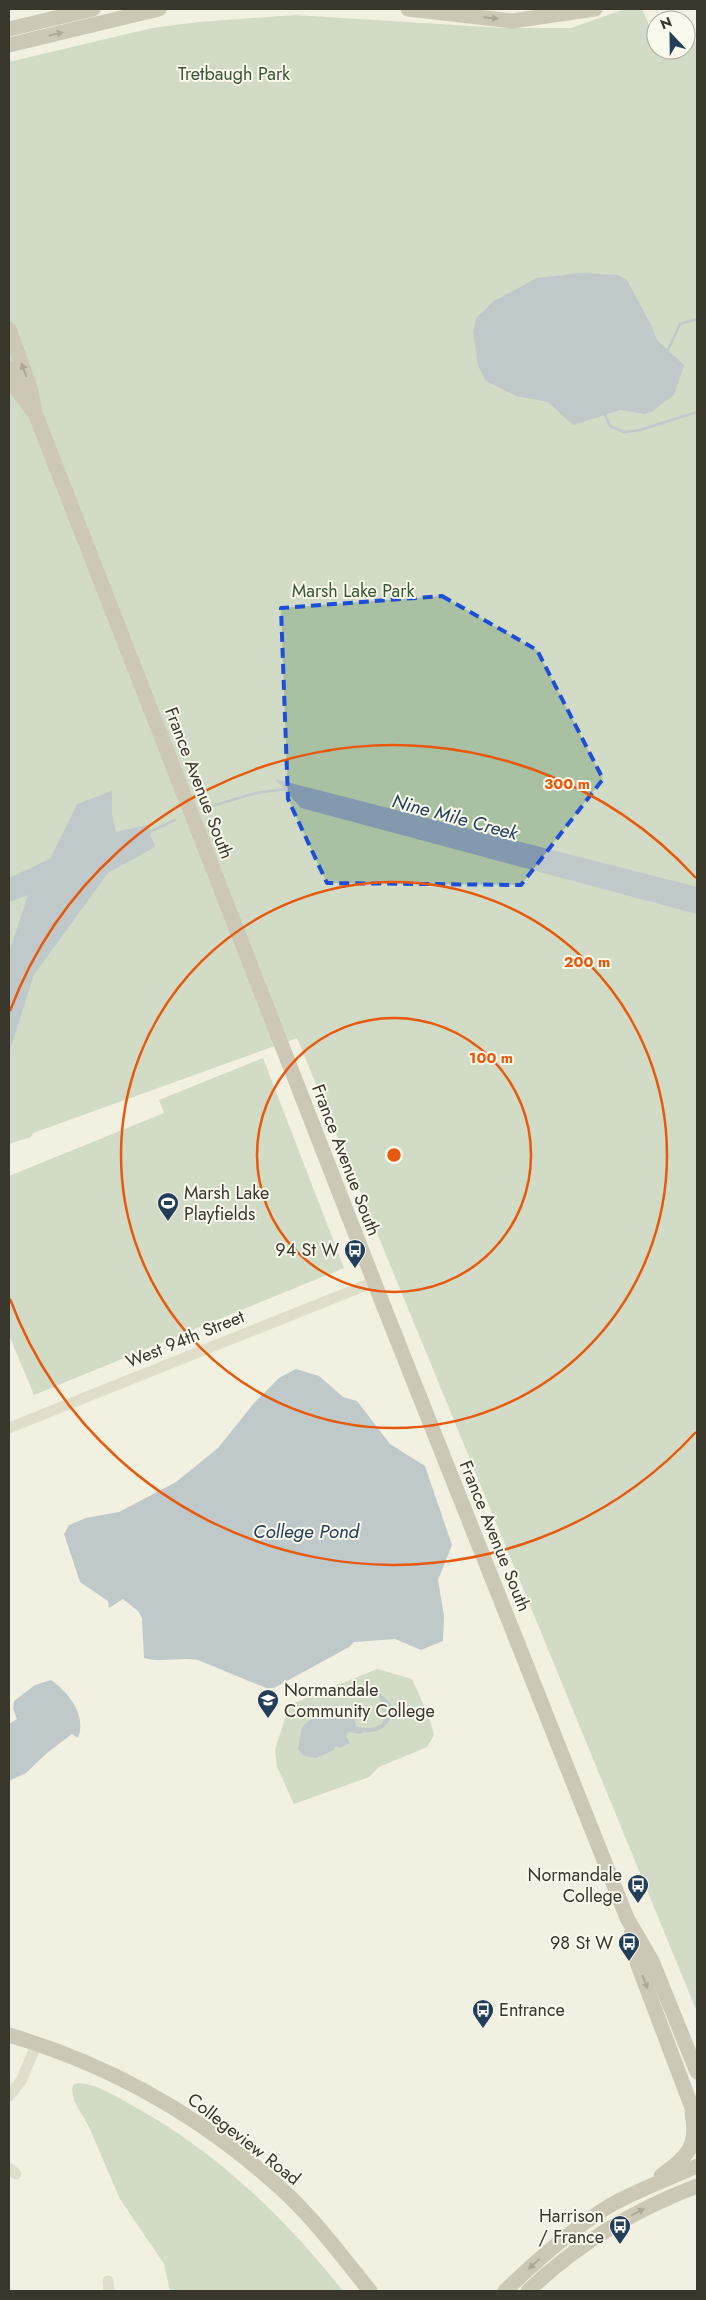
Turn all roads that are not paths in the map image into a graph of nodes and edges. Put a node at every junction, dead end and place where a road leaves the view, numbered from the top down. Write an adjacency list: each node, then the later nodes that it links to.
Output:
1 (93, 9): 6 (main road)
2 (159, 9): 7 (main road, one-way to 2)
3 (408, 9): 5 (main road, one-way to 5)
4 (595, 9): 5 (main road)
5 (550, 12)
6 (9, 29)
7 (9, 45)
8 (9, 329): 10 (main road, France Avenue South, one-way to 8)
9 (9, 368): 10 (main road, France Avenue South)
10 (35, 413): 11 (main road, France Avenue South)
11 (374, 1282): 12 (street, West 94th Street); 13 (main road, France Avenue South)
12 (9, 1428)
13 (627, 1918): 16 (main road, France Avenue South); 18 (main road, France Avenue South, one-way to 18)
14 (9, 2035): 15 (main road, Collegeview Road)
15 (37, 2043): 17 (street); 25 (main road, Collegeview Road)
16 (697, 2072)
17 (9, 2096)
18 (689, 2101): 19 (main road, France Avenue South); 22 (main road)
19 (697, 2121)
20 (697, 2166): 22 (main road)
21 (697, 2186): 24 (main road)
22 (646, 2188): 26 (main road, one-way to 26)
23 (697, 2196): 24 (main road)
24 (668, 2197): 27 (main road, one-way to 24)
25 (370, 2291)
26 (505, 2291)
27 (528, 2291)

